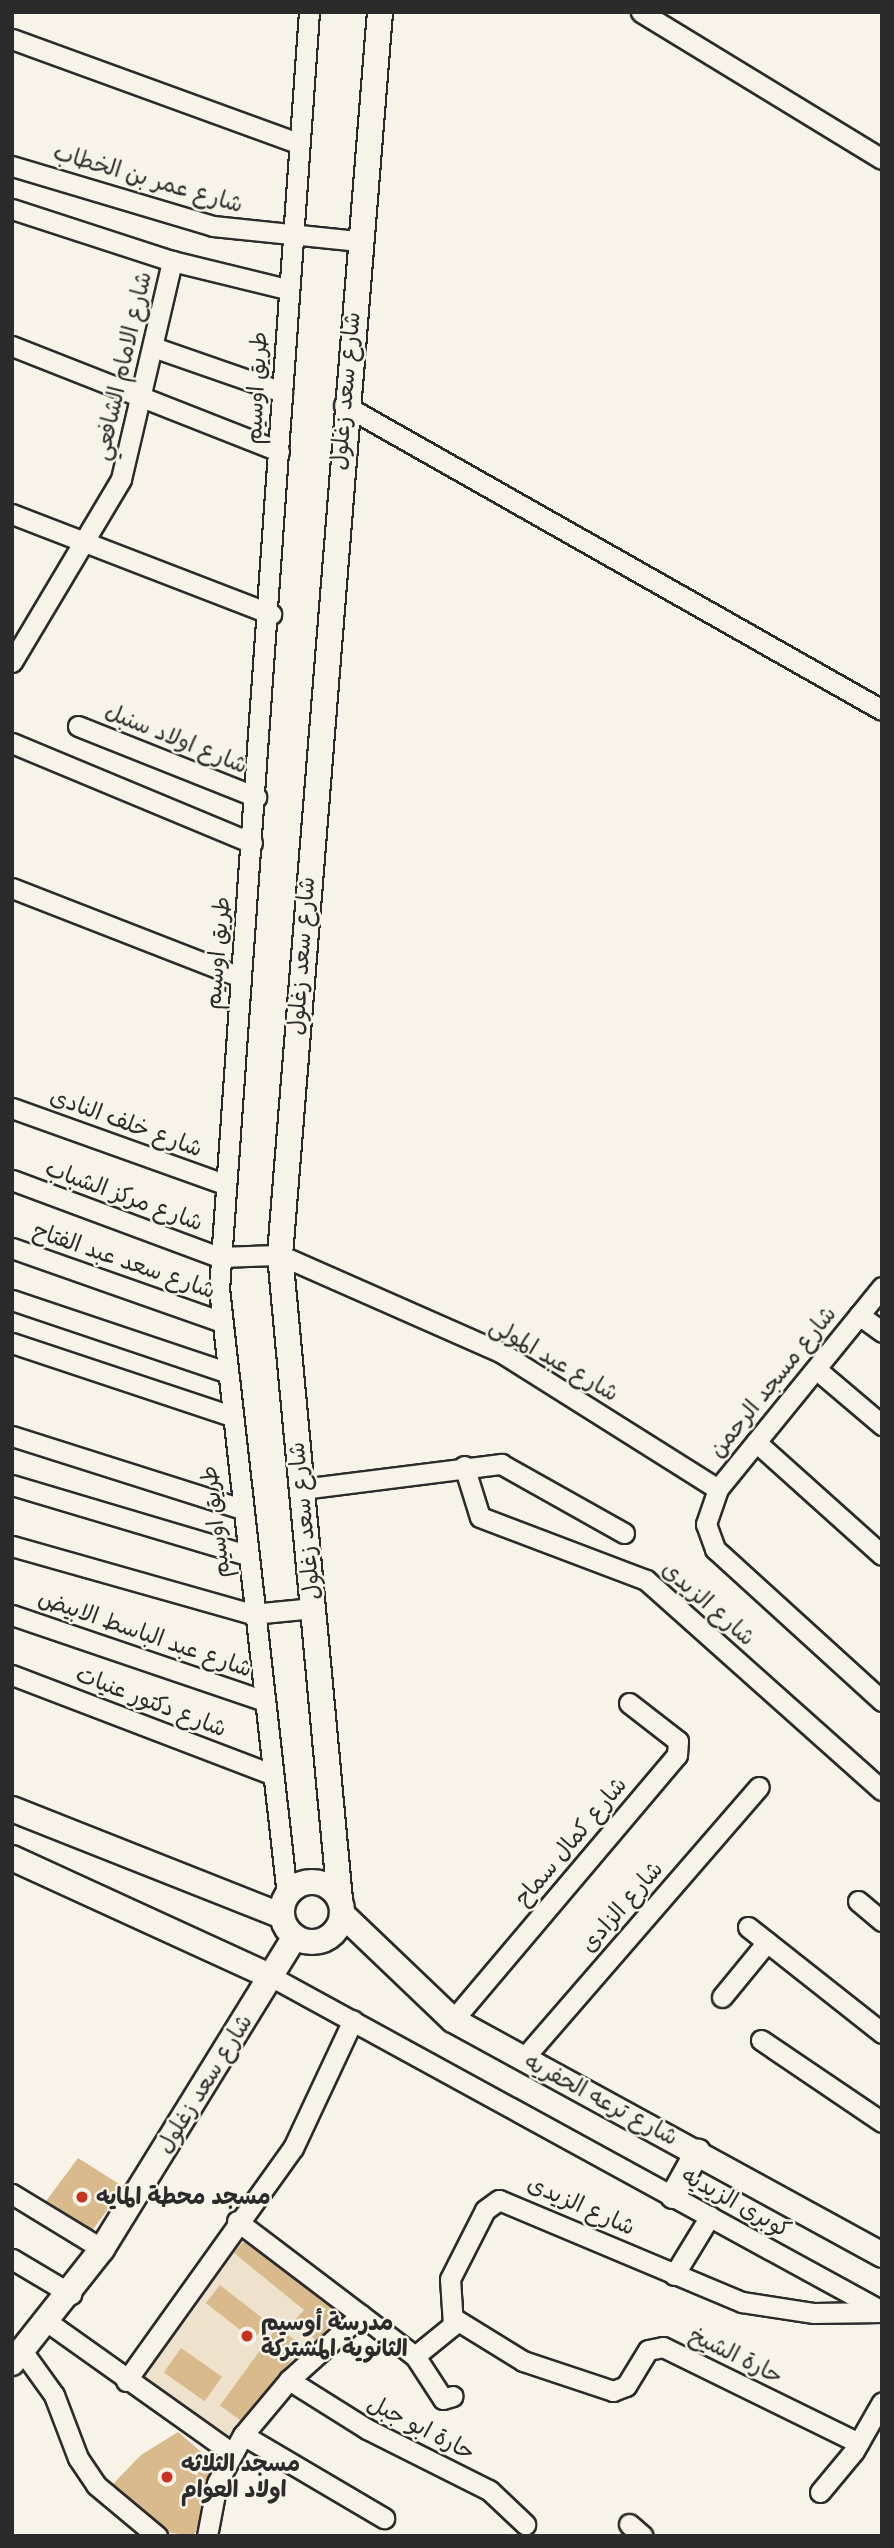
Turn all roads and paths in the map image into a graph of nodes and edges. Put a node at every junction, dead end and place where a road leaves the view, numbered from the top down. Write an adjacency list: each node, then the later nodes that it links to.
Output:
1 (309, 12): 5 (street, طريق اوسيم)
2 (380, 12): 10 (street, شارع سعد زغلول)
3 (641, 12): 6 (street)
4 (12, 39): 5 (street)
5 (298, 143): 9 (street, طريق اوسيم)
6 (882, 159)
7 (12, 166): 9 (street, شارع عمر بن الخطاب)
8 (12, 208): 11 (street)
9 (290, 236): 10 (street, شارع عمر بن الخطاب); 12 (street, طريق اوسيم)
10 (349, 240): 17 (street, شارع سعد زغلول)
11 (172, 261): 12 (street); 14 (street, شارع الامام الشافعي)
12 (286, 289): 15 (street, طريق اوسيم)
13 (12, 346): 16 (street)
14 (153, 347): 15 (street); 16 (street, شارع الامام الشافعي)
15 (282, 392): 18 (street, طريق اوسيم)
16 (142, 397): 18 (street); 20 (street, شارع الامام الشافعي)
17 (344, 405): 23 (street); 34 (street, شارع سعد زغلول)
18 (279, 451): 21 (street, طريق اوسيم)
19 (12, 514): 20 (street)
20 (85, 545): 21 (street); 22 (street, شارع الامام الشافعي)
21 (271, 614): 26 (street, طريق اوسيم)
22 (12, 662)
23 (882, 710)
24 (78, 726): 26 (street, شارع اولاد سنبل)
25 (12, 743): 27 (street)
26 (256, 797): 27 (street, طريق اوسيم)
27 (252, 843): 29 (street, طريق اوسيم)
28 (12, 888): 29 (street)
29 (240, 977): 32 (street, طريق اوسيم)
30 (12, 1108): 32 (street, شارع خلف النادى)
31 (12, 1180): 35 (street, شارع مركز الشباب)
32 (223, 1184): 35 (street, طريق اوسيم)
33 (12, 1248): 39 (street, شارع سعد عبد الفتاح)
34 (280, 1255): 35 (street); 50 (street, شارع سعد زغلول); 51 (street, شارع عبد المولى)
35 (219, 1257): 39 (street, طريق اوسيم)
36 (882, 1287): 38 (street, شارع مسجد الرحمن)
37 (12, 1300): 43 (street)
38 (859, 1315): 40 (street); 42 (street, شارع مسجد الرحمن)
39 (219, 1321): 43 (street, طريق اوسيم)
40 (882, 1332)
41 (12, 1343): 44 (street)
42 (816, 1369): 45 (street); 47 (street, شارع مسجد الرحمن)
43 (223, 1371): 44 (street, طريق اوسيم)
44 (228, 1415): 52 (street, طريق اوسيم)
45 (882, 1425)
46 (12, 1436): 52 (street)
47 (757, 1442): 51 (street, شارع مسجد الرحمن); 56 (street)
48 (464, 1466): 50 (street); 53 (street); 66 (street, شارع الزيدى)
49 (12, 1485): 55 (street)
50 (302, 1489): 57 (street, شارع سعد زغلول)
51 (718, 1489): 62 (street, شارع مسجد الرحمن)
52 (239, 1508): 55 (street, طريق اوسيم)
53 (624, 1533)
54 (12, 1546): 58 (street)
55 (244, 1554): 58 (street, طريق اوسيم)
56 (882, 1555)
57 (314, 1608): 58 (street); 71 (street, شارع سعد زغلول)
58 (252, 1614): 61 (street, طريق اوسيم)
59 (12, 1615): 61 (street, شارع عبد الباسط الابيض)
60 (12, 1675): 64 (street, شارع دكتور عنيات)
61 (262, 1700): 64 (street, طريق اوسيم)
62 (882, 1701)
63 (629, 1703): 79 (street, شارع كمال سماح)
64 (271, 1774): 70 (street, طريق اوسيم)
65 (759, 1787): 82 (street, شارع الزادى)
66 (882, 1790)
67 (12, 1809): 70 (street)
68 (12, 1858): 76 (street)
69 (858, 1901): 72 (street)
70 (284, 1905): 71 (street); 74 (street)
71 (341, 1907): 74 (street); 79 (street, شارع ترعه الحفريه)
72 (882, 1921)
73 (748, 1927): 75 (street)
74 (295, 1937): 76 (street, شارع سعد زغلول)
75 (767, 1942): 77 (street); 80 (street)
76 (272, 1977): 78 (street, كوبرى الزيديه); 89 (street, شارع سعد زغلول)
77 (722, 1997)
78 (353, 2020): 86 (street, كوبرى الزيديه); 88 (street)
79 (453, 2020): 82 (street, شارع ترعه الحفريه)
80 (882, 2033)
81 (761, 2040): 83 (street)
82 (523, 2059): 84 (street, شارع ترعه الحفريه)
83 (882, 2122)
84 (698, 2151): 86 (street); 90 (street, شارع ترعه الحفريه)
85 (12, 2194): 89 (street)
86 (673, 2196): 87 (street, كوبرى الزيديه)
87 (710, 2216): 92 (street); 94 (street, كوبرى الزيديه)
88 (237, 2221): 95 (street); 101 (street)
89 (102, 2249): 93 (street, شارع سعد زغلول)
90 (882, 2255)
91 (12, 2259): 93 (street)
92 (674, 2275): 94 (street, شارع الزيدى); 96 (street, شارع الزيدى)
93 (71, 2294): 97 (street, شارع سعد زغلول)
94 (882, 2311)
95 (361, 2315): 98 (street); 100 (street)
96 (455, 2319): 98 (street); 105 (street, حارة الشيخ)
97 (49, 2323): 99 (street, شارع سعد زغلول); 101 (street)
98 (415, 2356): 102 (street)
99 (18, 2358): 110 (street)
100 (289, 2380): 104 (street); 109 (street, حارة ابو جبل)
101 (127, 2381): 106 (street)
102 (453, 2396)
103 (881, 2408): 105 (street)
104 (243, 2435): 106 (street); 108 (street)
105 (859, 2443): 107 (street)
106 (232, 2454): 111 (street)
107 (820, 2491)
108 (384, 2518)
109 (525, 2524)
110 (157, 2536)
111 (207, 2536)

